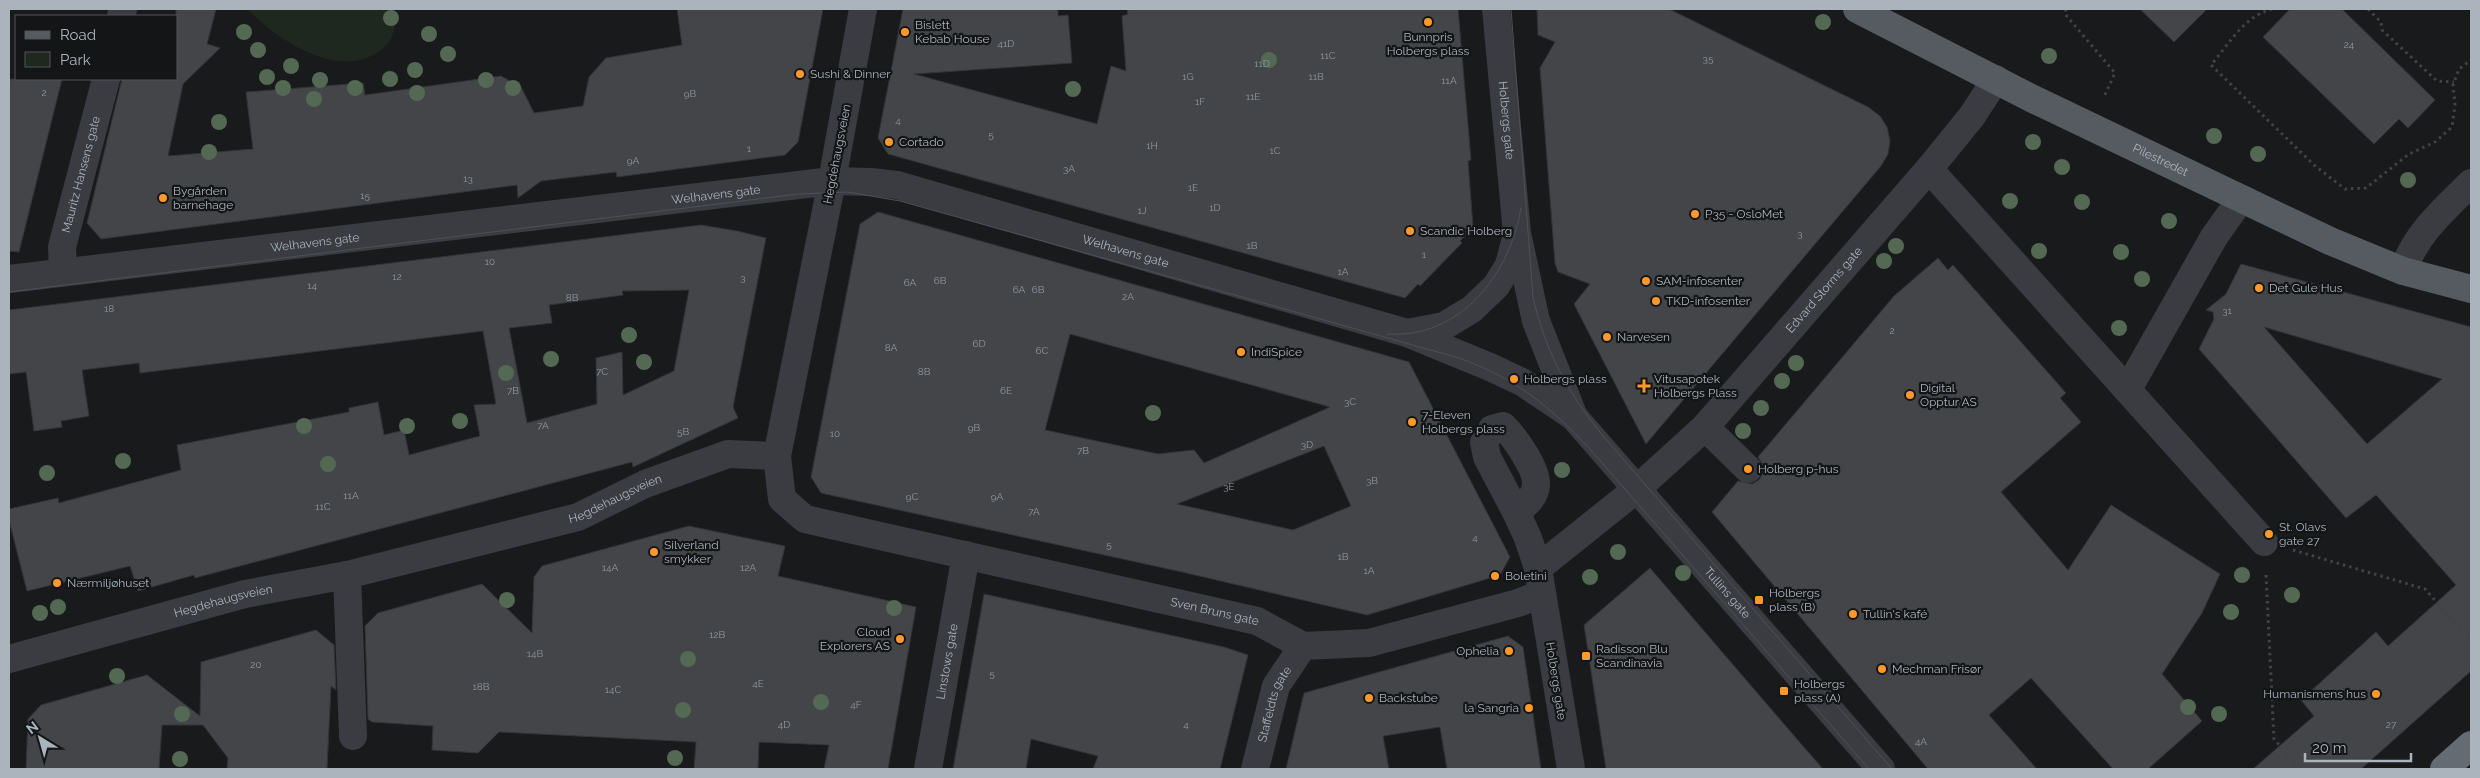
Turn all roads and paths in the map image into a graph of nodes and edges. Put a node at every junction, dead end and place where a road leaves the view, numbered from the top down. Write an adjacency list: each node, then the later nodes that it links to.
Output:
1 (863, 9): 13 (street, Hegdehaugsveien)
2 (1496, 9): 16 (street, Holbergs gate)
3 (1857, 9): 8 (main road, Pilestredet)
4 (2066, 9): 11 (path)
5 (2272, 9): 10 (path)
6 (2368, 9): 10 (path)
7 (2471, 60): 10 (path)
8 (1996, 79): 12 (street, Edvard Storms gate); 15 (main road, Pilestredet)
9 (106, 80): 18 (street, Mauritz Hansens gate)
10 (2454, 82)
11 (2103, 99)
12 (1929, 169): 22 (street); 24 (street, Edvard Storms gate)
13 (832, 181): 18 (street, Welhavens gate); 21 (street, Welhavens gate); 25 (street, Hegdehaugsveien)
14 (2471, 183): 17 (street)
15 (2241, 199): 17 (main road, Pilestredet); 22 (street)
16 (1517, 233): 21 (street); 23 (street)
17 (2403, 271): 20 (main road, Pilestredet)
18 (63, 272): 19 (street, Welhavens gate)
19 (9, 279)
20 (2471, 289)
21 (1407, 333): 23 (street)
22 (2128, 390): 29 (street)
23 (1574, 417): 27 (street, Tullins gate)
24 (1705, 427): 26 (street); 27 (street, Edvard Storms gate)
25 (777, 456): 30 (street, Sven Bruns gate); 31 (street, Hegdehaugsveien)
26 (1748, 469)
27 (1638, 488): 32 (street); 40 (street, Tullins gate)
28 (1516, 512): 32 (street, Holbergs gate)
29 (2264, 542): 33 (path); 41 (path)
30 (966, 554): 34 (street, Sven Bruns gate); 37 (street, Linstows gate)
31 (347, 575): 35 (street, Hegdehaugsveien); 36 (street)
32 (1540, 581): 34 (street); 39 (street, Holbergs gate)
33 (2471, 641)
34 (1303, 646): 38 (street, Staffeldts gate)
35 (9, 659)
36 (353, 736)
37 (928, 769)
38 (1255, 769)
39 (1571, 769)
40 (1881, 769)
41 (2300, 769)

